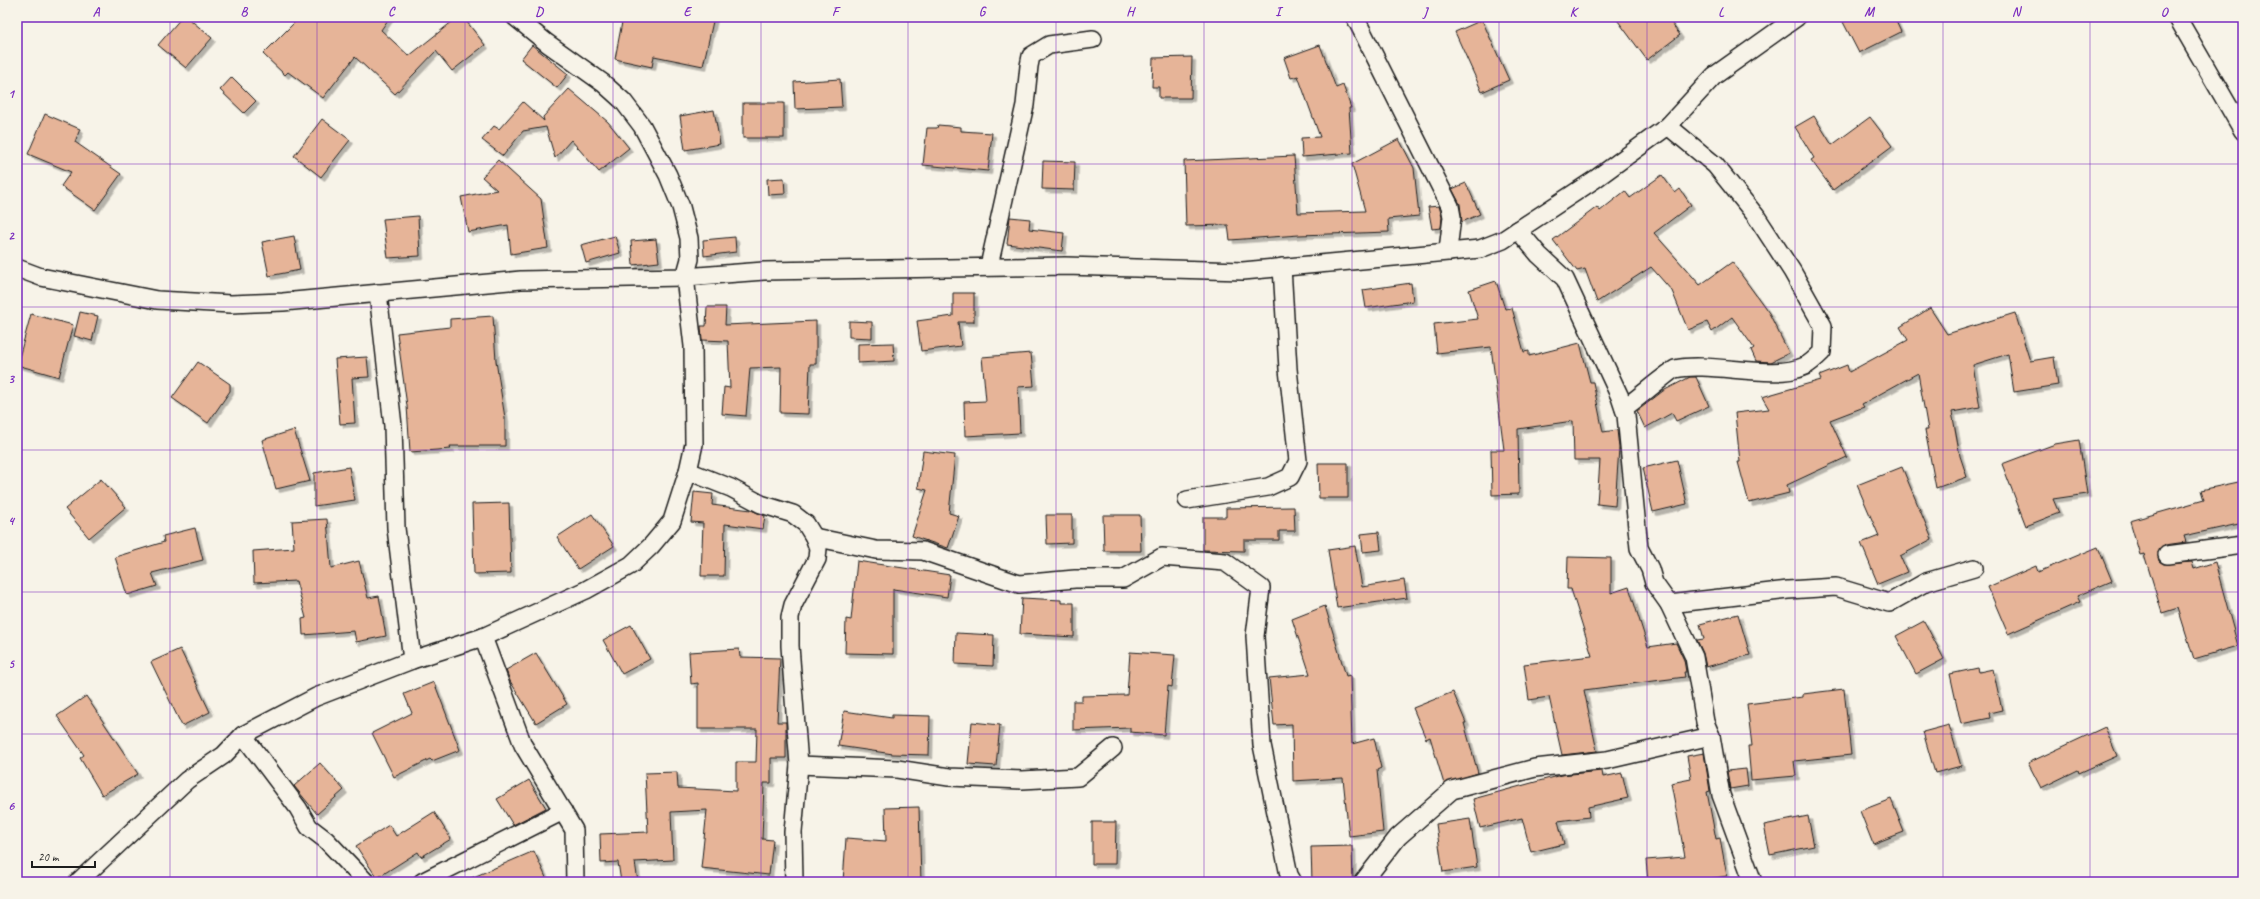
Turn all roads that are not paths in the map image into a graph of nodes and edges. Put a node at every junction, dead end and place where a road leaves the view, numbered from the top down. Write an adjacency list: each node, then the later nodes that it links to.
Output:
1 (515, 17): 13 (street)
2 (1355, 17): 9 (street)
3 (1797, 17): 6 (street)
4 (2177, 17): 7 (street)
5 (1093, 39): 10 (street)
6 (1668, 126): 8 (street); 15 (street)
7 (2243, 131)
8 (1518, 230): 9 (street); 15 (street)
9 (1450, 252): 11 (street)
10 (990, 266): 11 (street); 13 (street)
11 (1282, 267): 17 (street)
12 (17, 268): 14 (street)
13 (685, 277): 14 (street); 16 (street)
14 (378, 293): 24 (street)
15 (1624, 408): 22 (street)
16 (688, 471): 18 (street); 23 (street)
17 (1187, 500)
18 (814, 537): 28 (street); 36 (street)
19 (2243, 544): 20 (street)
20 (2167, 555)
21 (1974, 568): 22 (street)
22 (1669, 604): 26 (street)
23 (483, 637): 24 (street); 29 (street)
24 (412, 660): 25 (street)
25 (243, 735): 31 (street); 32 (street)
26 (1711, 736): 30 (street); 37 (street)
27 (1113, 748): 28 (street)
28 (799, 765): 35 (street)
29 (563, 811): 33 (street); 34 (street)
30 (1750, 881)
31 (78, 882)
32 (366, 882)
33 (422, 882)
34 (575, 882)
35 (794, 882)
36 (1293, 882)
37 (1363, 882)

